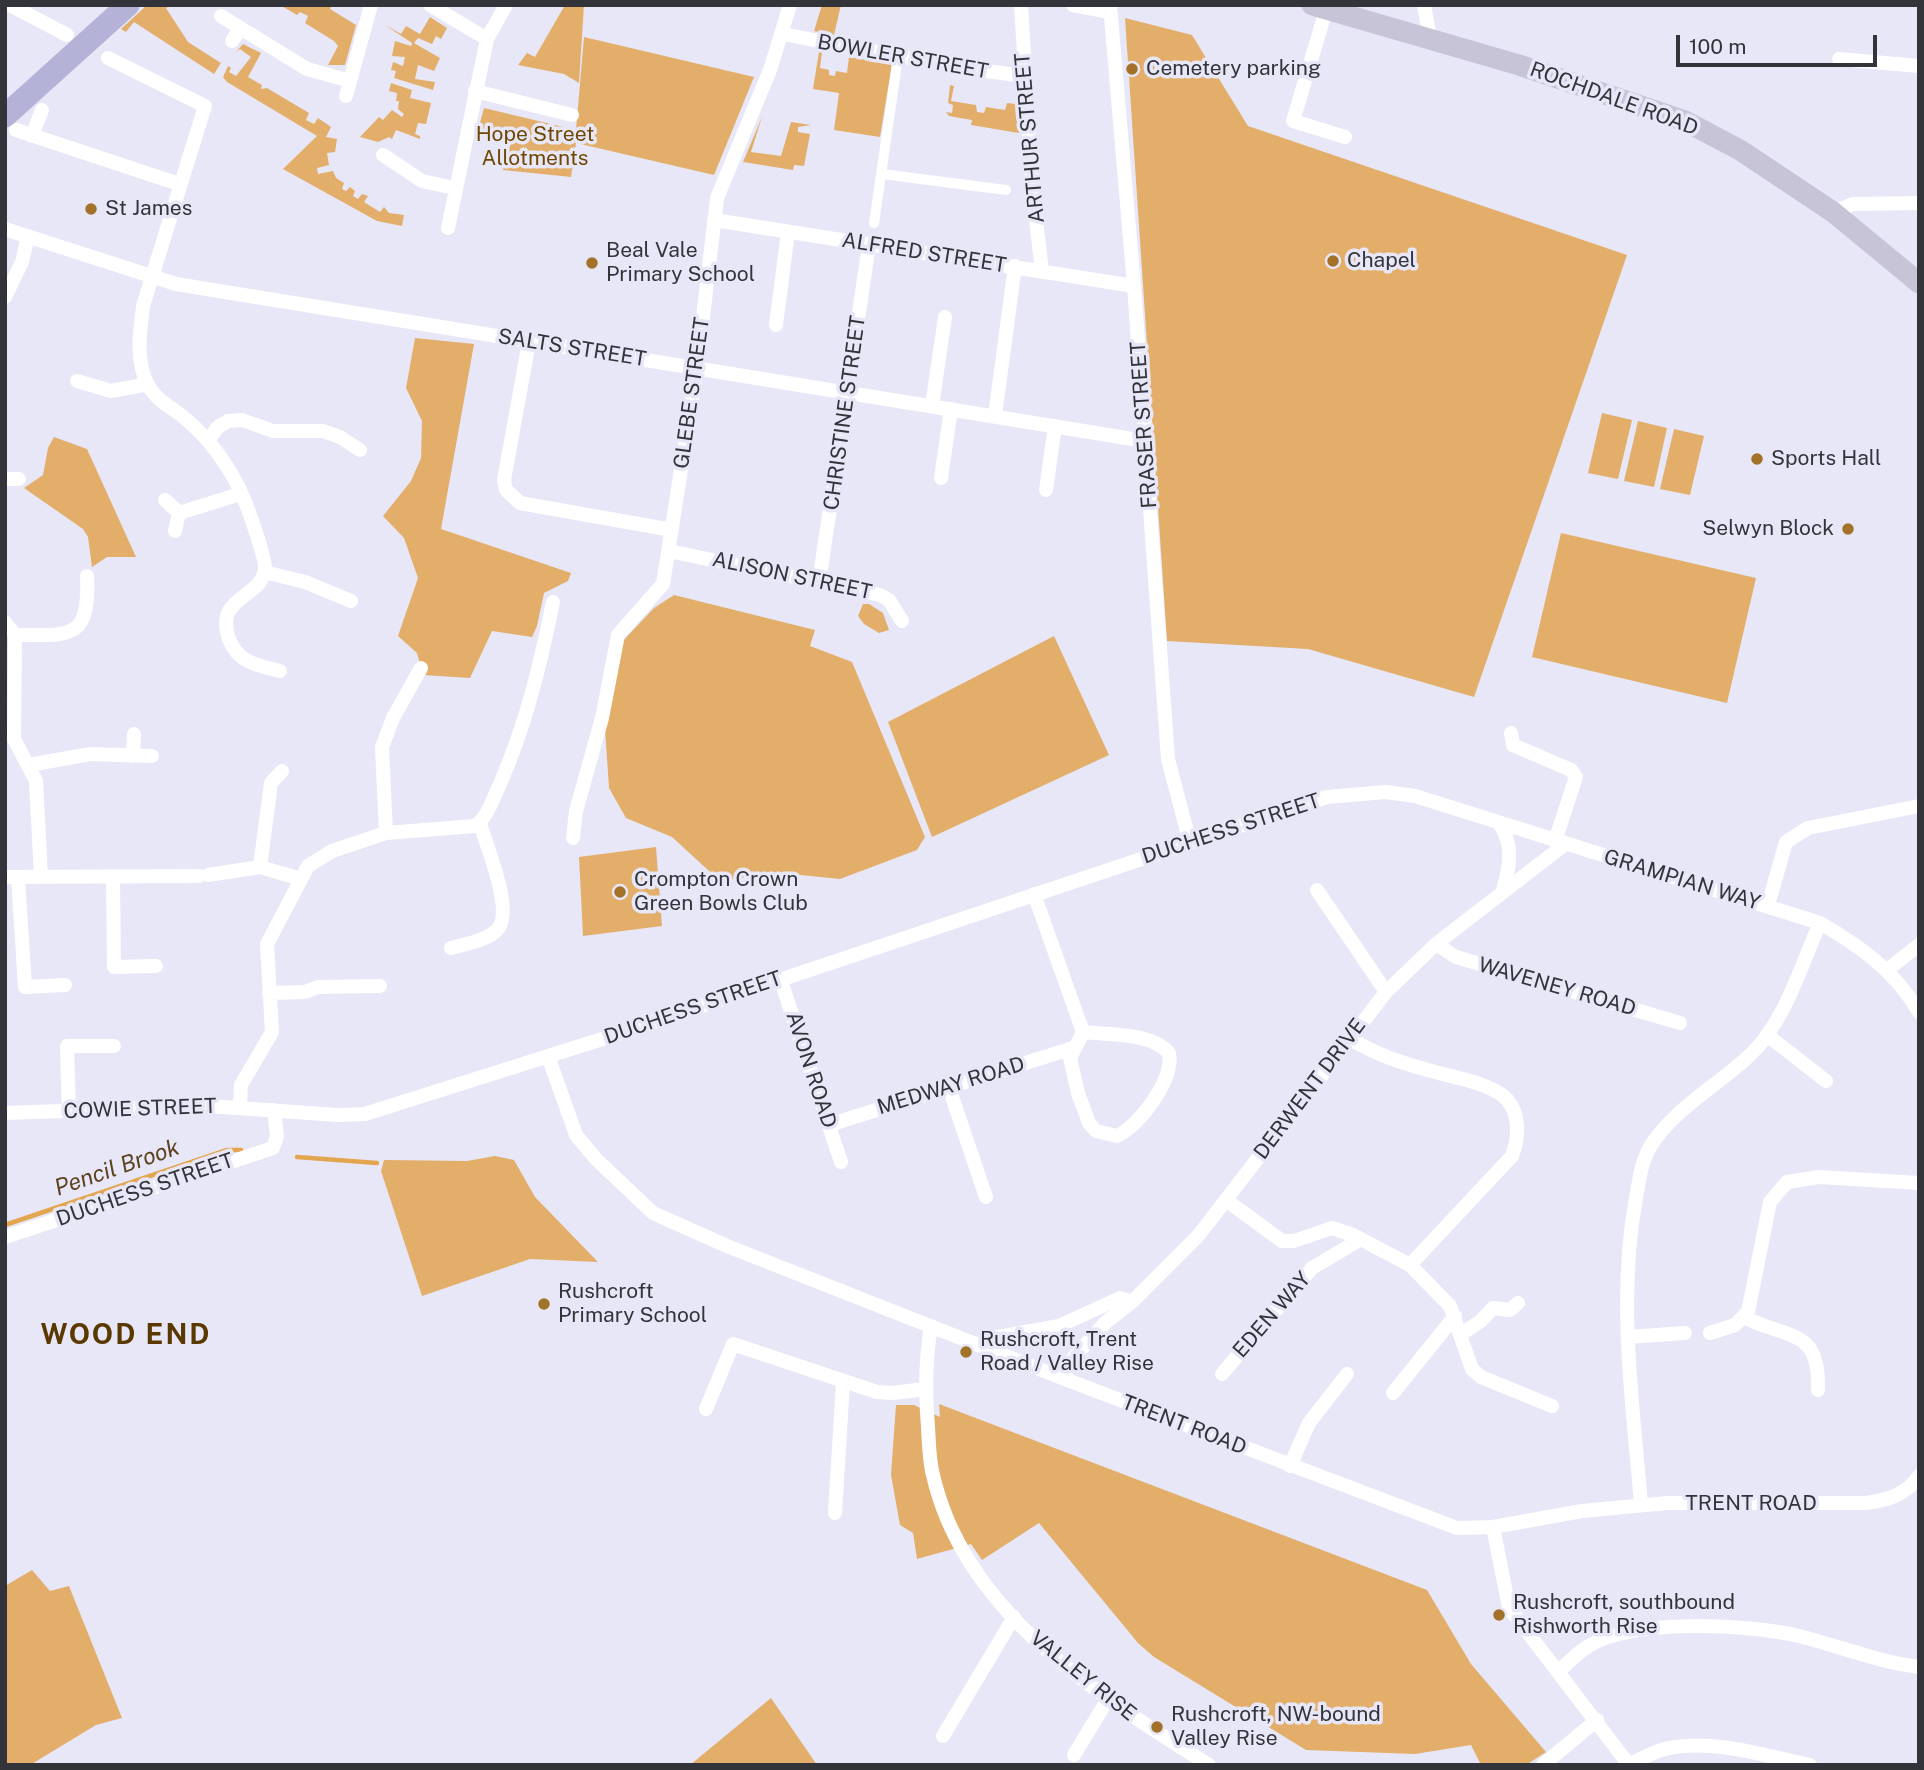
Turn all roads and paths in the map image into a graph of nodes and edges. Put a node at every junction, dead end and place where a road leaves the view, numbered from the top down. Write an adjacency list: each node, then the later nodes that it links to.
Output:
1 (10, 5): 14 (street)
2 (128, 5): 25 (main road)
3 (371, 5): 12 (street)
4 (430, 5): 16 (street)
5 (506, 5): 16 (street)
6 (790, 5): 13 (street, GLEBE STREET)
7 (1021, 5): 21 (street, ARTHUR STREET)
8 (1073, 5): 11 (street)
9 (1424, 5): 15 (street)
10 (1319, 8): 15 (main road, ROCHDALE ROAD); 27 (street)
11 (1110, 9): 46 (street, FRASER STREET)
12 (221, 16)
13 (783, 34): 17 (street, BOWLER STREET); 35 (street, GLEBE STREET)
14 (67, 35)
15 (1430, 38): 34 (main road, ROCHDALE ROAD)
16 (487, 39): 22 (street)
17 (898, 57): 21 (street, BOWLER STREET); 29 (street)
18 (108, 58): 30 (street)
19 (1839, 59): 20 (street)
20 (1919, 66)
21 (1024, 76): 43 (street, ARTHUR STREET)
22 (475, 91): 24 (street); 31 (street)
23 (42, 110): 26 (street)
24 (572, 115)
25 (11, 123): 26 (street)
26 (32, 136): 30 (street)
27 (1345, 137)
28 (383, 155): 31 (street)
29 (882, 174): 32 (street); 36 (street)
30 (179, 184): 44 (street)
31 (454, 188): 37 (street)
32 (1006, 190)
33 (1919, 203): 34 (street)
34 (1833, 212): 45 (main road, ROCHDALE ROAD)
35 (714, 220): 39 (street, ALFRED STREET); 51 (street, GLEBE STREET)
36 (874, 223)
37 (448, 228)
38 (5, 229): 40 (street, SALTS STREET)
39 (788, 232): 41 (street, ALFRED STREET); 49 (street)
40 (28, 236): 44 (street, SALTS STREET); 47 (street)
41 (869, 244): 42 (street, ALFRED STREET); 54 (street, CHRISTINE STREET)
42 (1015, 266): 43 (street, ALFRED STREET); 57 (street)
43 (1042, 271): 46 (street, ALFRED STREET)
44 (151, 278): 50 (street, SALTS STREET); 53 (street)
45 (1919, 284)
46 (1134, 286): 60 (street, FRASER STREET)
47 (5, 297)
48 (945, 317): 55 (street)
49 (776, 325)
50 (528, 342): 51 (street, SALTS STREET); 67 (street)
51 (697, 369): 54 (street, SALTS STREET); 67 (street, GLEBE STREET)
52 (77, 381): 53 (street)
53 (148, 384): 59 (street)
54 (849, 393): 55 (street, SALTS STREET); 72 (street, CHRISTINE STREET)
55 (932, 406): 56 (street, SALTS STREET)
56 (951, 409): 57 (street, SALTS STREET); 62 (street)
57 (995, 416): 58 (street, SALTS STREET)
58 (1055, 426): 60 (street, SALTS STREET); 63 (street)
59 (208, 439): 61 (street); 64 (street)
60 (1145, 440): 92 (street, FRASER STREET)
61 (360, 450)
62 (941, 478)
63 (1046, 490)
64 (240, 494): 66 (street); 70 (street)
65 (164, 500): 66 (street)
66 (179, 513): 68 (street)
67 (672, 530): 69 (street, GLEBE STREET)
68 (175, 531)
69 (669, 551): 72 (street, ALISON STREET); 91 (street, GLEBE STREET)
70 (264, 572): 73 (street); 79 (street)
71 (87, 576): 77 (street)
72 (819, 582): 75 (street, ALISON STREET)
73 (351, 601)
74 (552, 602): 88 (street)
75 (902, 621)
76 (5, 622): 77 (street)
77 (15, 635): 84 (street)
78 (421, 668): 90 (street)
79 (280, 671)
80 (1511, 733): 93 (street)
81 (134, 734): 82 (street)
82 (133, 756): 83 (street); 84 (street)
83 (152, 756)
84 (29, 765): 96 (street)
85 (282, 771): 94 (street)
86 (1415, 796): 89 (street, GRAMPIAN WAY); 92 (street, DUCHESS STREET)
87 (1919, 806): 102 (street)
88 (480, 823): 90 (street); 106 (street)
89 (1499, 823): 93 (street, GRAMPIAN WAY); 100 (street)
90 (386, 833): 98 (street)
91 (573, 838)
92 (1190, 843): 101 (street, DUCHESS STREET)
93 (1559, 843): 100 (street, DERWENT DRIVE); 102 (street, GRAMPIAN WAY)
94 (260, 867): 97 (street); 98 (street)
95 (11, 877): 96 (street); 110 (street)
96 (41, 877): 97 (street)
97 (113, 877): 107 (street)
98 (301, 879): 113 (street)
99 (1317, 890): 112 (street)
100 (1503, 890): 104 (street, DERWENT DRIVE)
101 (1034, 894): 109 (street, DUCHESS STREET); 116 (street)
102 (1768, 905): 103 (street, GRAMPIAN WAY)
103 (1821, 923): 108 (street, GRAMPIAN WAY); 117 (street)
104 (1436, 944): 112 (street, DERWENT DRIVE); 115 (street, WAVENEY ROAD)
105 (1919, 945): 108 (street)
106 (451, 948)
107 (156, 967)
108 (1886, 970): 114 (street, GRAMPIAN WAY)
109 (780, 978): 121 (street, DUCHESS STREET); 128 (street, AVON ROAD)
110 (65, 985)
111 (380, 986): 113 (street)
112 (1386, 992): 118 (street, DERWENT DRIVE)
113 (269, 993): 124 (street)
114 (1919, 1012)
115 (1681, 1023)
116 (1083, 1032): 120 (street); 120 (street)
117 (1767, 1035): 122 (street); 144 (street)
118 (1349, 1038): 132 (street, DERWENT DRIVE); 135 (street)
119 (114, 1046): 126 (street)
120 (1073, 1048): 123 (street, MEDWAY ROAD)
121 (548, 1056): 125 (street, DUCHESS STREET); 140 (street, TRENT ROAD)
122 (1826, 1081)
123 (948, 1085): 128 (street, MEDWAY ROAD); 131 (street)
124 (240, 1107): 125 (street, COWIE STREET); 126 (street, COWIE STREET)
125 (274, 1111): 133 (street, DUCHESS STREET)
126 (69, 1112): 127 (street, COWIE STREET)
127 (5, 1113)
128 (829, 1125): 129 (street, AVON ROAD)
129 (841, 1161)
130 (1919, 1183): 139 (street)
131 (986, 1197)
132 (1226, 1200): 134 (street); 136 (street, DERWENT DRIVE)
133 (5, 1237)
134 (1361, 1239): 135 (street); 146 (street, EDEN WAY)
135 (1410, 1265): 138 (street)
136 (1132, 1302): 145 (street); 148 (street, DERWENT DRIVE)
137 (1518, 1303): 143 (street)
138 (1455, 1316): 143 (street); 152 (street)
139 (1744, 1317): 142 (street); 151 (street)
140 (931, 1326): 145 (street, TRENT ROAD); 150 (street, VALLEY RISE)
141 (1685, 1333): 144 (street)
142 (1710, 1333)
143 (1461, 1334): 153 (street)
144 (1628, 1337): 157 (street)
145 (979, 1345): 148 (street, TRENT ROAD)
146 (1222, 1374)
147 (1347, 1374): 155 (street)
148 (1062, 1378): 155 (street, TRENT ROAD)
149 (842, 1382): 150 (street); 154 (street); 158 (street)
150 (924, 1389): 160 (street, VALLEY RISE)
151 (1818, 1390)
152 (1393, 1392)
153 (1552, 1406)
154 (706, 1409)
155 (1290, 1466): 159 (street, TRENT ROAD)
156 (1919, 1476): 157 (street, TRENT ROAD)
157 (1641, 1506): 159 (street, TRENT ROAD)
158 (835, 1513)
159 (1493, 1527): 162 (street)
160 (1014, 1617): 163 (street, VALLEY RISE); 165 (street)
161 (1919, 1667): 162 (street)
162 (1558, 1672): 164 (street)
163 (1108, 1699): 166 (street); 168 (street, VALLEY RISE)
164 (1597, 1720): 167 (street); 169 (street)
165 (943, 1737)
166 (1074, 1755)
167 (1629, 1764): 170 (street)
168 (1209, 1765)
169 (1543, 1765)
170 (1810, 1765)

